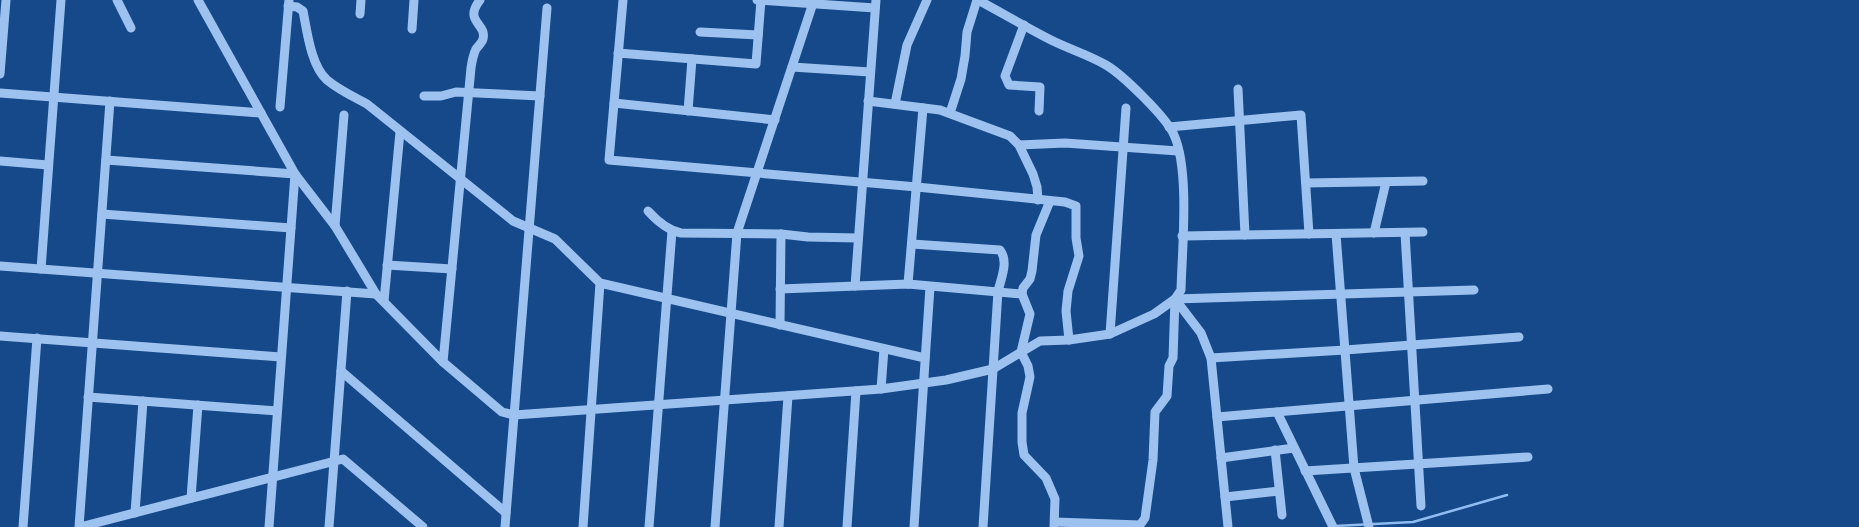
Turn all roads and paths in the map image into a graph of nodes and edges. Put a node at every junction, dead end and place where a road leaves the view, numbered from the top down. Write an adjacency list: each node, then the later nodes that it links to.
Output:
1 (6, 0): 27 (street)
2 (61, 0): 33 (street)
3 (117, 0): 19 (street)
4 (198, 0): 43 (street)
5 (361, 0): 17 (street)
6 (414, 0): 20 (street)
7 (480, 0): 29 (street)
8 (623, 0): 23 (street)
9 (756, 0): 10 (street)
10 (761, 0): 13 (street); 22 (street)
11 (927, 0): 37 (street)
12 (977, 0): 18 (street); 44 (street)
13 (814, 2): 15 (street); 25 (street)
14 (289, 3): 38 (street); 49 (street)
15 (876, 4): 26 (street)
16 (547, 8): 32 (street)
17 (360, 14)
18 (1024, 25): 42 (street); 48 (street)
19 (131, 28)
20 (412, 29)
21 (700, 32): 22 (street)
22 (758, 36): 24 (street)
23 (618, 53): 24 (street); 36 (street)
24 (692, 59): 41 (street)
25 (792, 67): 26 (street); 46 (street)
26 (870, 72): 34 (street)
27 (0, 74)
28 (1238, 89): 47 (street)
29 (469, 92): 31 (street); 32 (street); 58 (street)
30 (0, 93): 33 (street)
31 (424, 96)
32 (540, 96): 70 (street)
33 (54, 97): 35 (street); 55 (street)
34 (868, 101): 37 (street); 61 (street)
35 (110, 102): 43 (street); 53 (street)
36 (614, 103): 41 (street); 57 (street)
37 (895, 104): 39 (street)
38 (280, 107)
39 (923, 108): 44 (street); 63 (street)
40 (1126, 108): 51 (street)
41 (688, 111): 46 (street)
42 (1038, 111)
43 (261, 113): 56 (street)
44 (950, 113): 50 (street)
45 (344, 115): 68 (street)
46 (775, 120): 57 (street)
47 (1240, 121): 48 (street); 62 (street); 79 (street)
48 (1169, 127): 52 (street)
49 (400, 132): 58 (street); 83 (street)
50 (1020, 145): 51 (street); 64 (street)
51 (1123, 147): 52 (street); 106 (street)
52 (1178, 150): 80 (street)
53 (106, 160): 56 (street); 67 (street)
54 (0, 161): 55 (street)
55 (48, 165): 85 (street)
56 (295, 174): 68 (street); 69 (street)
57 (758, 174): 61 (street); 74 (street)
58 (461, 180): 70 (street); 86 (street)
59 (1423, 181): 60 (street)
60 (1386, 182): 62 (street); 75 (street)
61 (862, 183): 63 (street); 81 (street)
62 (1306, 183): 77 (street)
63 (917, 187): 64 (street); 82 (street)
64 (1038, 200): 65 (street)
65 (1050, 201): 99 (street); 110 (street)
66 (648, 211): 71 (street)
67 (102, 214): 69 (street); 87 (street)
68 (335, 226): 98 (street)
69 (291, 228): 91 (street)
70 (529, 228): 88 (street); 137 (street)
71 (672, 231): 74 (street); 101 (street)
72 (1405, 232): 73 (street); 75 (street); 97 (street)
73 (1423, 232)
74 (737, 233): 76 (street); 104 (street)
75 (1374, 233): 78 (street)
76 (781, 234): 81 (street); 93 (street)
77 (1309, 234): 78 (street); 79 (street)
78 (1336, 234): 100 (street)
79 (1245, 235): 80 (street)
80 (1182, 236): 102 (street)
81 (858, 238): 90 (street)
82 (912, 244): 89 (street); 96 (street)
83 (387, 265): 86 (street); 103 (street)
84 (0, 266): 85 (street)
85 (41, 269): 87 (street)
86 (452, 269): 119 (street)
87 (98, 273): 91 (street); 111 (street)
88 (600, 283): 101 (street); 134 (street)
89 (908, 284): 90 (street); 92 (street)
90 (855, 286): 93 (street)
91 (286, 287): 95 (street); 116 (street)
92 (930, 287): 96 (street); 117 (street)
93 (780, 289): 105 (street)
94 (1474, 290): 97 (street)
95 (347, 291): 98 (street); 121 (street)
96 (998, 291): 99 (street); 120 (street)
97 (1409, 292): 100 (street); 112 (street)
98 (376, 294): 103 (street)
99 (1022, 294): 115 (street)
100 (1340, 294): 102 (street); 114 (street)
101 (667, 298): 104 (street); 132 (street)
102 (1175, 299): 106 (street); 118 (street); 156 (street)
103 (384, 301): 119 (street)
104 (731, 313): 105 (street); 128 (street)
105 (780, 325): 113 (street)
106 (1110, 334): 110 (street)
107 (0, 336): 109 (street)
108 (1519, 337): 112 (street)
109 (37, 338): 111 (street); 157 (street)
110 (1068, 340): 115 (street)
111 (92, 342): 116 (street); 127 (street)
112 (1412, 345): 114 (street); 130 (street)
113 (884, 348): 117 (street); 123 (street)
114 (1345, 350): 118 (street); 133 (street)
115 (1021, 352): 120 (street); 155 (street)
116 (281, 357): 135 (street)
117 (925, 358): 122 (street)
118 (1211, 358): 138 (street)
119 (443, 362): 137 (street)
120 (993, 369): 122 (street); 169 (street)
121 (341, 371): 143 (street); 153 (street)
122 (924, 383): 123 (street); 168 (street)
123 (881, 389): 125 (street)
124 (1548, 389): 130 (street)
125 (856, 391): 126 (street); 167 (street)
126 (788, 396): 128 (street); 166 (street)
127 (88, 397): 129 (street); 158 (street)
128 (724, 400): 132 (street); 165 (street)
129 (143, 401): 131 (street); 152 (street)
130 (1415, 401): 133 (street); 144 (street)
131 (198, 405): 135 (street); 150 (street)
132 (658, 405): 134 (street); 164 (street)
133 (1349, 406): 136 (street); 145 (street)
134 (591, 410): 137 (street); 163 (street)
135 (277, 411): 147 (street)
136 (1277, 412): 138 (street); 139 (street)
137 (514, 415): 153 (street)
138 (1217, 417): 142 (street)
139 (1294, 448): 140 (street); 146 (street)
140 (1275, 450): 142 (street); 148 (street)
141 (1528, 457): 144 (street)
142 (1221, 458): 149 (street)
143 (333, 462): 147 (street); 160 (street); 161 (street)
144 (1419, 464): 145 (street); 151 (street)
145 (1354, 468): 146 (street); 172 (street)
146 (1305, 471): 171 (street)
147 (272, 478): 150 (street); 159 (street)
148 (1279, 491): 149 (street); 154 (street)
149 (1225, 497): 170 (street)
150 (192, 498): 152 (street)
151 (1422, 506)
152 (135, 513): 158 (street)
153 (506, 513): 162 (street)
154 (1282, 515)
155 (1054, 525): 156 (street)
156 (1112, 526)
157 (23, 527)
158 (79, 527)
159 (268, 527)
160 (329, 527)
161 (423, 527)
162 (505, 527)
163 (583, 527)
164 (649, 527)
165 (715, 527)
166 (779, 527)
167 (847, 527)
168 (914, 527)
169 (984, 527)
170 (1228, 527)
171 (1333, 527)
172 (1369, 527)

